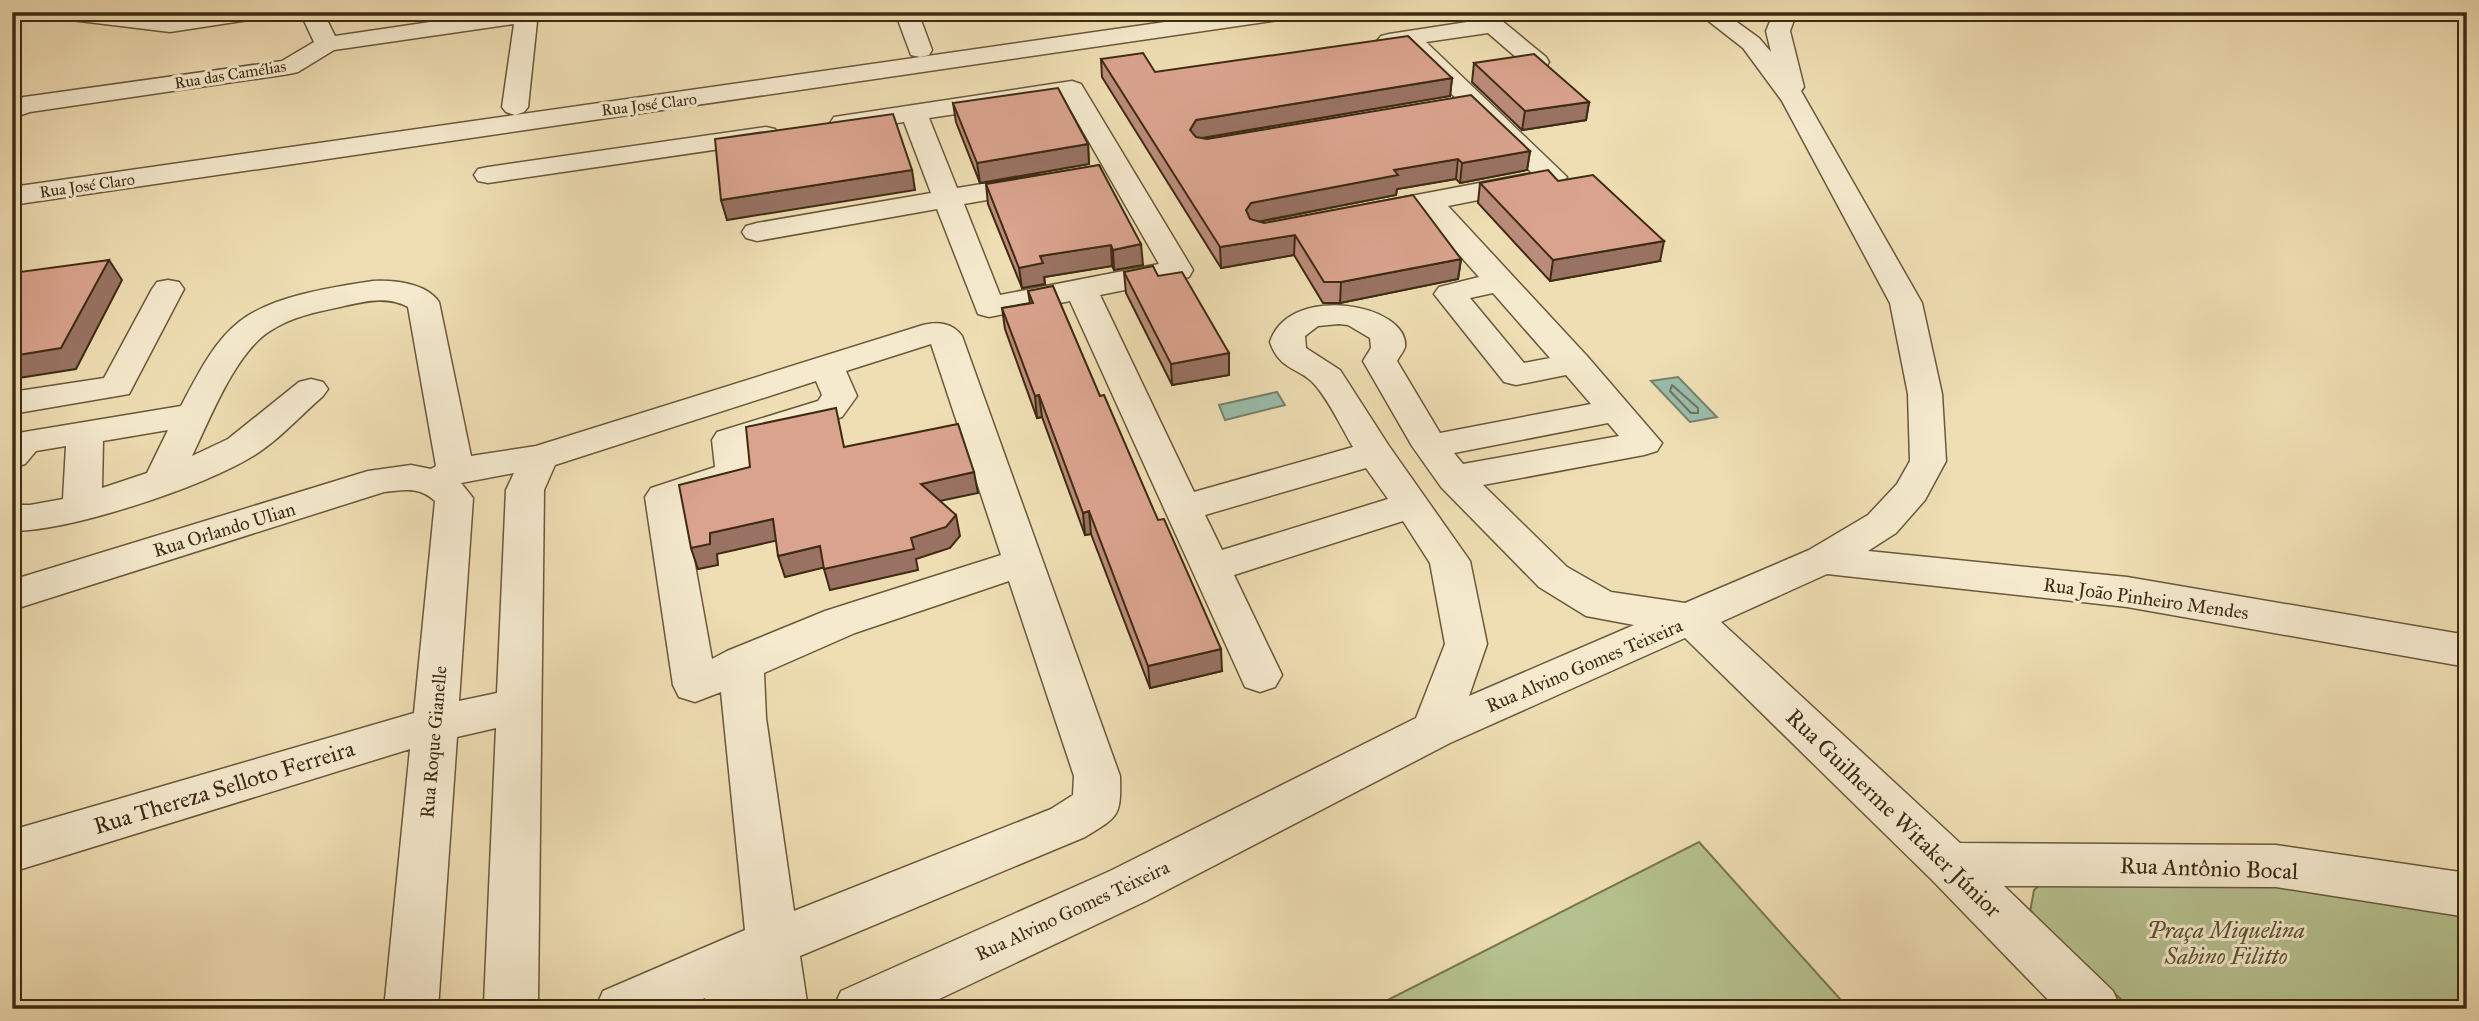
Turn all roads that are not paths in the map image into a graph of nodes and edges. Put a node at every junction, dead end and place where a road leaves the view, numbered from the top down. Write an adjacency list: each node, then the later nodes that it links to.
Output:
1 (63, 12): 2 (street)
2 (255, 12)
3 (310, 12): 10 (street)
4 (906, 12): 13 (street)
5 (1188, 12): 13 (street, Rua José Claro)
6 (1285, 12): 22 (street, Rua José Claro)
7 (527, 14): 10 (street, Rua das Camélias); 16 (street)
8 (1708, 14): 9 (street); 15 (street, Rua Alvino Gomes Teixeira)
9 (1784, 18): 15 (street, Rua Alvino Gomes Teixeira)
10 (327, 44): 17 (street, Rua das Camélias)
11 (1367, 44): 12 (street)
12 (1417, 47): 14 (street); 14 (street)
13 (920, 50): 16 (street, Rua José Claro)
14 (1447, 75): 24 (street)
15 (1794, 99): 52 (street, Rua Alvino Gomes Teixeira)
16 (515, 107): 21 (street, Rua José Claro)
17 (12, 110)
18 (914, 113): 19 (street); 20 (street); 23 (street)
19 (1092, 174): 23 (street); 29 (street)
20 (488, 175)
21 (12, 182)
22 (12, 196)
23 (948, 198): 26 (street); 29 (street)
24 (1428, 202): 25 (street); 27 (street)
25 (1345, 217)
26 (757, 232)
27 (1501, 281): 30 (street); 30 (street)
28 (168, 289): 33 (street)
29 (1081, 289): 49 (street)
30 (1575, 363): 34 (street)
31 (827, 366): 41 (street, Rua Orlando Ulian); 53 (street, Rua Orlando Ulian); 58 (street)
32 (311, 388): 45 (street)
33 (12, 403)
34 (1616, 410): 36 (street); 42 (street)
35 (196, 415): 37 (street); 43 (street); 45 (street)
36 (1522, 428): 38 (street); 42 (street)
37 (85, 432): 40 (street); 48 (street)
38 (1430, 446): 39 (street); 44 (street)
39 (1375, 453): 46 (street); 47 (street)
40 (12, 456)
41 (540, 457): 43 (street, Rua Orlando Ulian); 60 (street)
42 (1549, 460): 44 (street)
43 (446, 476): 55 (street, Rua Orlando Ulian); 61 (street, Rua Roque Gianelle)
44 (1454, 478): 56 (street)
45 (161, 482): 48 (street)
46 (1260, 486): 49 (street); 51 (street)
47 (1412, 505): 51 (street); 62 (street)
48 (82, 506): 50 (street)
49 (1183, 508): 54 (street)
50 (12, 518)
51 (1293, 542): 54 (street)
52 (1823, 560): 56 (street, Rua Alvino Gomes Teixeira); 57 (street, Rua João Pinheiro Mendes)
53 (1024, 562): 58 (street); 66 (street, Rua Orlando Ulian)
54 (1211, 568): 59 (street)
55 (12, 595)
56 (1691, 619): 62 (street, Rua Alvino Gomes Teixeira); 64 (street, Rua Guilherme Witaker Júnior)
57 (2467, 651)
58 (742, 662): 66 (street)
59 (1260, 675)
60 (520, 705): 61 (street, Rua Thereza Selloto Ferreira); 69 (street)
61 (435, 724): 63 (street, Rua Thereza Selloto Ferreira); 68 (street, Rua Roque Gianelle)
62 (1434, 730): 72 (street, Rua Alvino Gomes Teixeira)
63 (12, 851)
64 (1949, 864): 65 (street, Rua Antônio Bocal); 73 (street, Rua Guilherme Witaker Júnior)
65 (2467, 895)
66 (773, 945): 67 (street); 71 (street)
67 (728, 986): 70 (street)
68 (411, 1009)
69 (515, 1009)
70 (622, 1009)
71 (781, 1009)
72 (860, 1009)
73 (2094, 1009)

